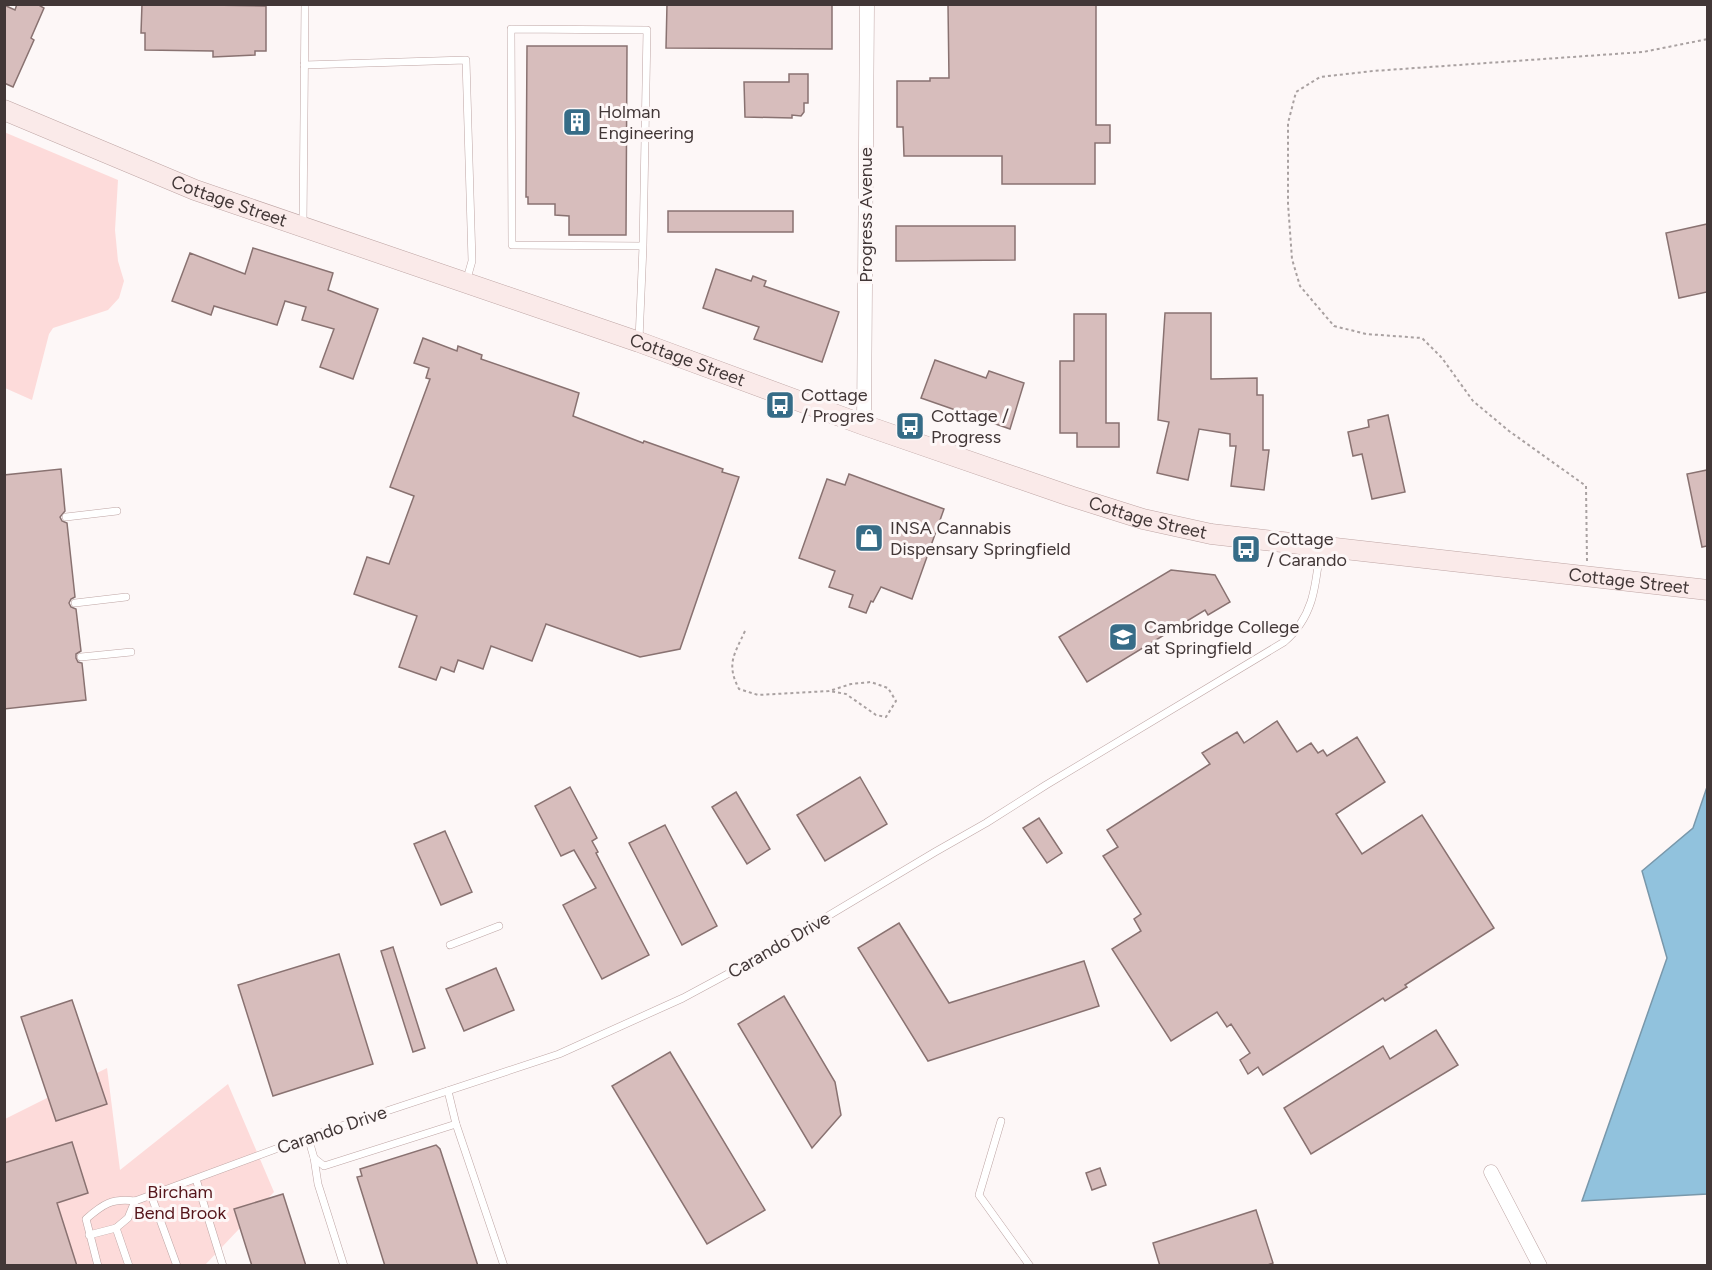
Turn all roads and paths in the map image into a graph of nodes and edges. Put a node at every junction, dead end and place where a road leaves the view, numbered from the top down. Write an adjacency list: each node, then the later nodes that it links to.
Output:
1 (305, 4): 4 (lane)
2 (867, 4): 10 (street, Progress Avenue)
3 (1707, 39): 14 (path)
4 (304, 65): 6 (lane); 8 (lane)
5 (4, 110): 6 (main road, Cottage Street)
6 (303, 227): 8 (main road, Cottage Street)
7 (644, 246): 7 (lane); 9 (lane)
8 (466, 283): 9 (main road, Cottage Street)
9 (639, 342): 10 (main road, Cottage Street)
10 (864, 424): 13 (main road, Cottage Street)
11 (117, 511): 12 (lane)
12 (66, 517)
13 (1320, 546): 14 (main road, Cottage Street); 24 (lane, Carando Drive)
14 (1587, 576): 15 (main road, Cottage Street)
15 (1707, 590)
16 (126, 597): 17 (lane)
17 (75, 603)
18 (745, 631): 21 (path)
19 (132, 652): 20 (lane)
20 (81, 657)
21 (830, 691): 21 (path)
22 (499, 926): 23 (lane)
23 (450, 945)
24 (448, 1091): 26 (lane); 27 (lane, Carando Drive)
25 (1001, 1121): 41 (lane)
26 (456, 1124): 28 (lane); 40 (lane)
27 (308, 1137): 28 (lane); 30 (lane, Carando Drive)
28 (314, 1158): 39 (lane)
29 (1491, 1172): 42 (street)
30 (196, 1179): 31 (lane, Carando Drive); 38 (lane)
31 (151, 1195): 32 (lane, Carando Drive); 37 (lane)
32 (135, 1201): 33 (lane); 34 (lane, Carando Drive)
33 (116, 1228): 34 (lane); 36 (lane)
34 (89, 1235): 35 (lane)
35 (98, 1266)
36 (129, 1266)
37 (177, 1266)
38 (223, 1266)
39 (344, 1266)
40 (504, 1266)
41 (1030, 1266)
42 (1540, 1266)

